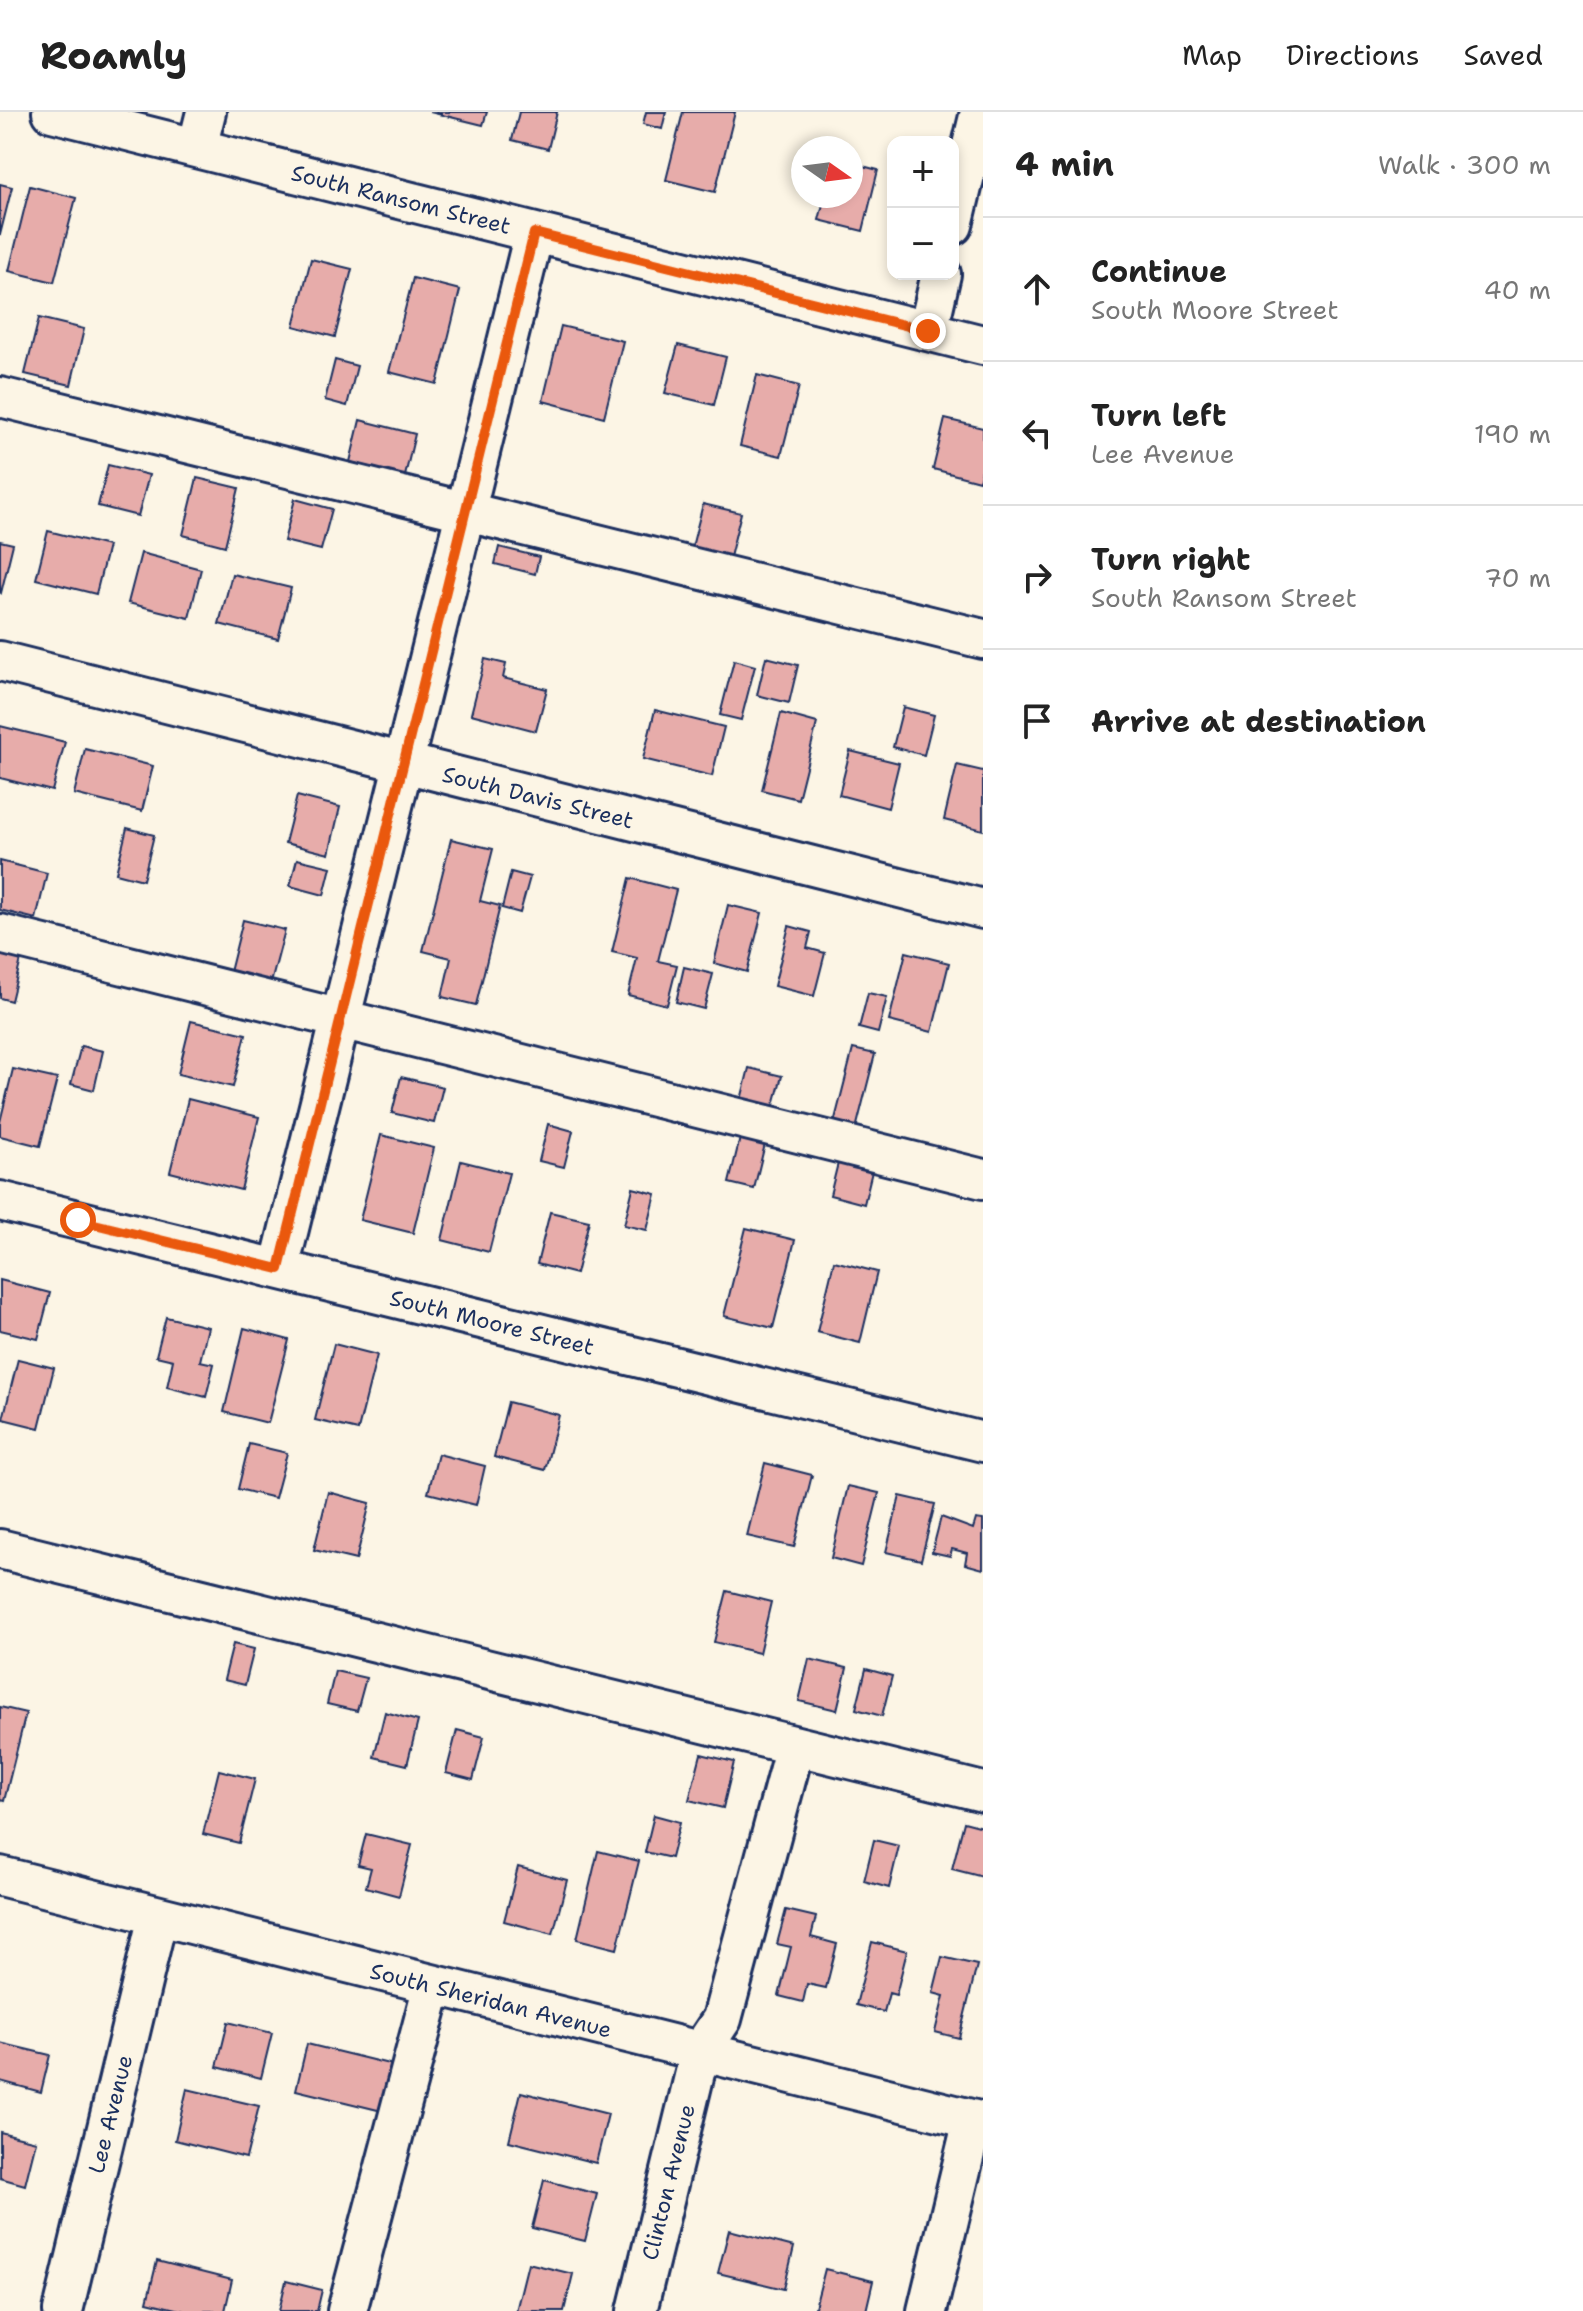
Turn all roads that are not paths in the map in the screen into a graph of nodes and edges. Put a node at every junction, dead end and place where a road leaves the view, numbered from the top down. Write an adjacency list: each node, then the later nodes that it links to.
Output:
1 (52, 112): 4 (street, South Ransom Street)
2 (206, 112): 4 (street)
3 (980, 112): 5 (street)
4 (197, 148): 6 (street, South Ransom Street)
5 (957, 208)
6 (534, 233): 8 (street, South Ransom Street); 11 (street)
7 (940, 280): 8 (street)
8 (928, 331): 9 (street, South Ransom Street)
9 (983, 345)
10 (0, 397): 11 (street)
11 (465, 512): 12 (street); 14 (street)
12 (983, 639)
13 (0, 661): 14 (street, South Davis Street)
14 (404, 763): 15 (street, South Davis Street); 17 (street)
15 (983, 909)
16 (0, 934): 17 (street)
17 (340, 1019): 18 (street); 20 (street)
18 (983, 1179)
19 (0, 1201): 20 (street, South Moore Street)
20 (279, 1269): 21 (street, South Moore Street)
21 (983, 1442)
22 (0, 1549): 23 (street)
23 (795, 1746): 24 (street); 28 (street, Clinton Avenue)
24 (983, 1792)
25 (0, 1876): 26 (street, South Sheridan Avenue)
26 (158, 1916): 27 (street, South Sheridan Avenue); 30 (street, Lee Avenue)
27 (433, 1985): 28 (street, South Sheridan Avenue); 31 (street)
28 (700, 2052): 29 (street, South Sheridan Avenue); 32 (street, Clinton Avenue)
29 (978, 2121): 33 (street)
30 (63, 2311)
31 (347, 2311)
32 (637, 2311)
33 (927, 2311)

